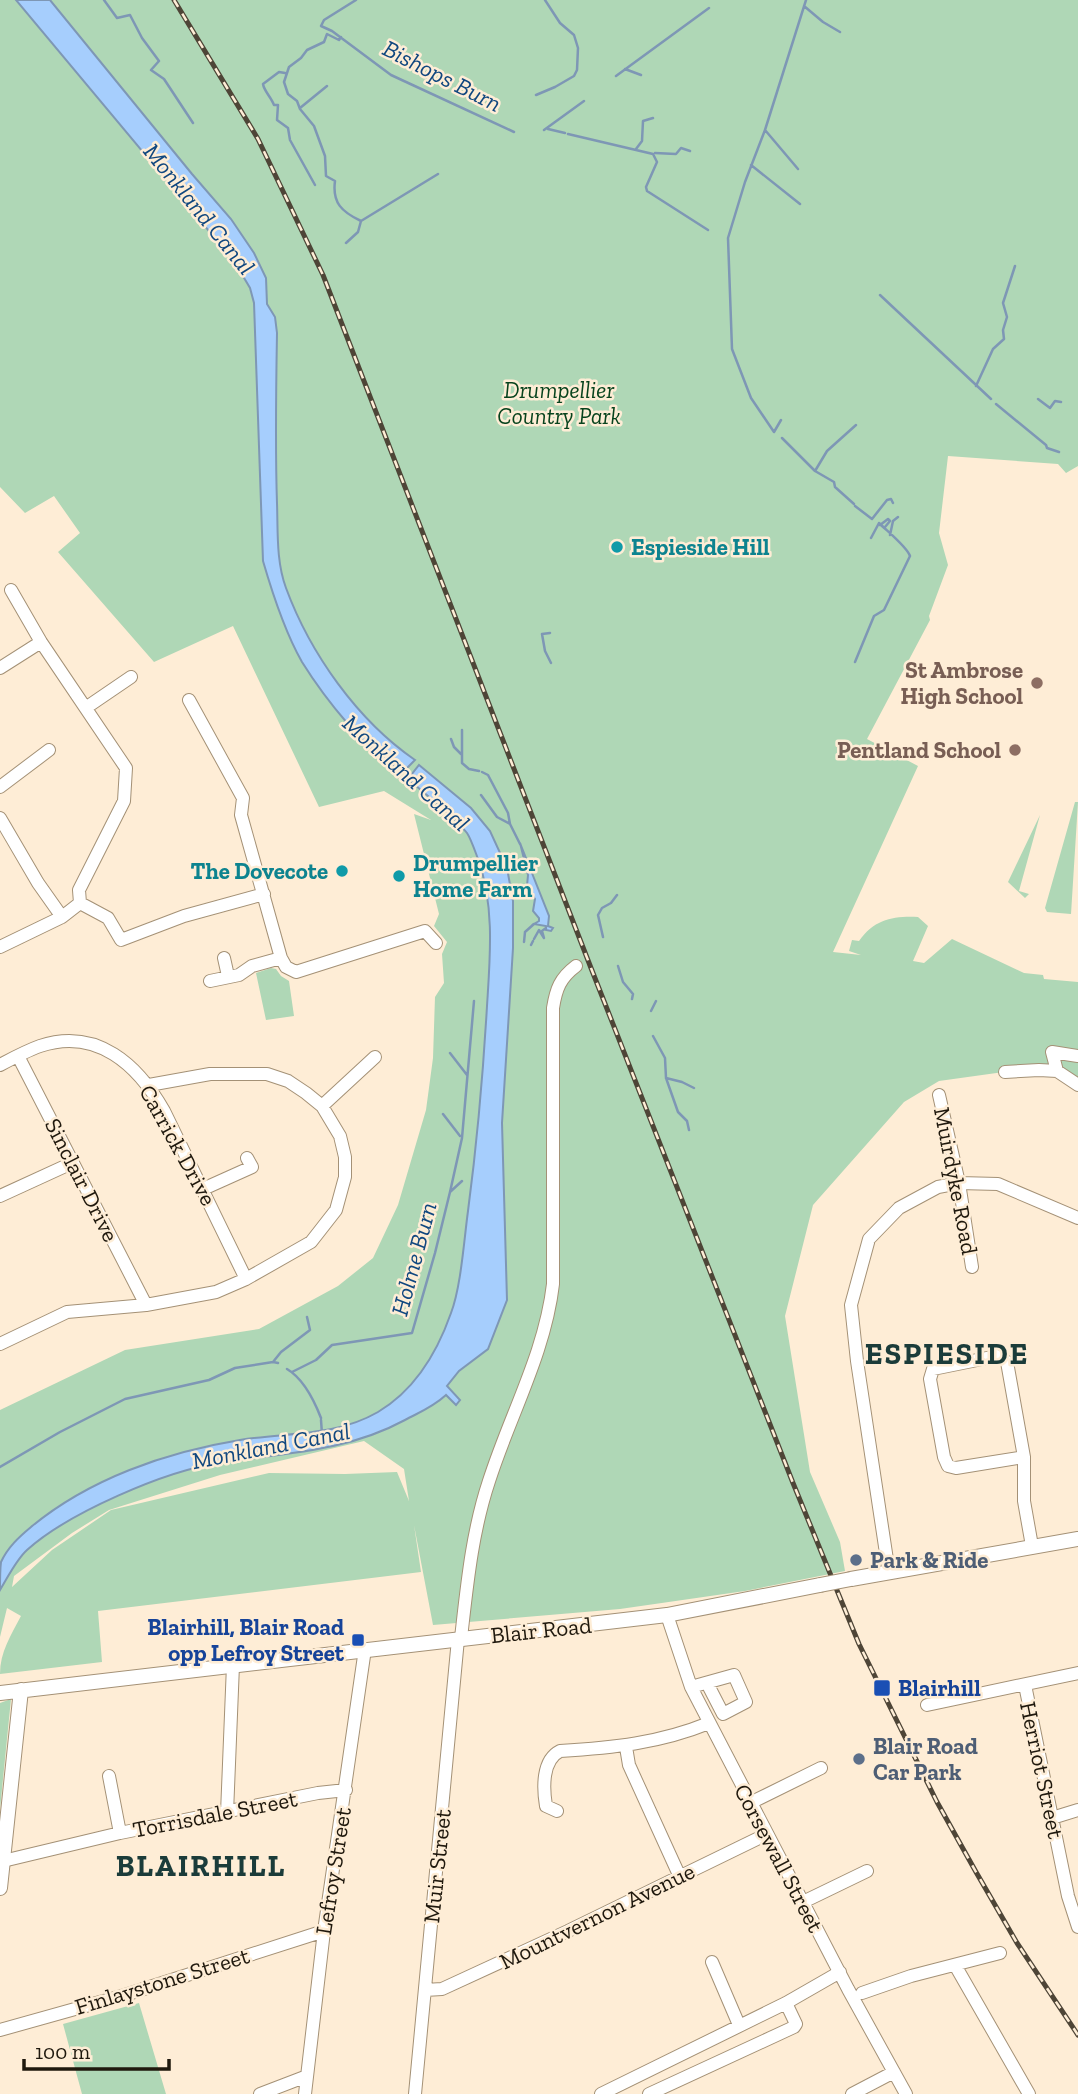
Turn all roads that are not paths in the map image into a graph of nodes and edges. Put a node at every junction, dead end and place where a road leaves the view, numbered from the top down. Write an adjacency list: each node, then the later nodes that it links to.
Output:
1 (10, 590): 2 (street)
2 (41, 642): 3 (street); 6 (street)
3 (0, 668)
4 (131, 677): 6 (street)
5 (190, 700): 10 (street)
6 (87, 708): 11 (street)
7 (49, 750): 8 (street)
8 (0, 787)
9 (0, 818): 12 (street)
10 (264, 894): 11 (street); 16 (street)
11 (80, 903): 12 (street)
12 (62, 917): 14 (street)
13 (436, 943): 16 (street)
14 (0, 947)
15 (223, 958): 18 (street)
16 (281, 958): 18 (street)
17 (576, 966): 45 (street, Muir Street)
18 (228, 976): 19 (street)
19 (210, 981)
20 (18, 1056): 23 (street, Carrick Drive); 26 (street, Carrick Drive); 30 (street, Sinclair Drive)
21 (1078, 1056): 25 (street)
22 (375, 1057): 29 (street)
23 (0, 1065)
24 (1005, 1072): 25 (street)
25 (1057, 1072): 27 (street)
26 (149, 1085): 29 (street); 33 (street, Carrick Drive)
27 (1078, 1085)
28 (939, 1095): 32 (street, Muirdyke Road)
29 (323, 1106): 37 (street)
30 (72, 1163): 34 (street); 38 (street, Sinclair Drive)
31 (251, 1167): 33 (street)
32 (959, 1183): 35 (street); 36 (street, Muirdyke Road); 43 (street)
33 (203, 1189): 37 (street, Carrick Drive)
34 (0, 1196)
35 (1078, 1218)
36 (972, 1267)
37 (246, 1279): 38 (street)
38 (146, 1305): 39 (street)
39 (0, 1345)
40 (1024, 1457): 40 (street); 42 (street)
41 (1078, 1539): 42 (street, Blair Road)
42 (1032, 1546): 43 (street, Blair Road)
43 (889, 1573): 44 (street, Blair Road, bridge)
44 (667, 1615): 45 (street, Blair Road); 51 (street, Corsewall Street)
45 (460, 1639): 46 (street, Blair Road); 78 (street, Muir Street)
46 (365, 1649): 47 (street, Blair Road); 59 (street, Lefroy Street)
47 (233, 1665): 52 (street, Blair Road); 63 (street)
48 (1078, 1673): 50 (street)
49 (707, 1683): 51 (street)
50 (1025, 1685): 54 (street); 64 (street, Herriot Street)
51 (691, 1687): 55 (street, Corsewall Street)
52 (21, 1690): 53 (street, Blair Road); 67 (street)
53 (0, 1693)
54 (927, 1705)
55 (709, 1723): 56 (street); 60 (street, Corsewall Street)
56 (626, 1746): 62 (street); 69 (street)
57 (821, 1768): 60 (street)
58 (109, 1776): 65 (street)
59 (346, 1790): 63 (street, Torrisdale Street); 73 (street, Lefroy Street)
60 (750, 1803): 66 (street, Corsewall Street)
61 (1078, 1810): 64 (street)
62 (557, 1811)
63 (227, 1813): 65 (street, Torrisdale Street)
64 (1052, 1818): 72 (street, Herriot Street)
65 (120, 1833): 67 (street, Torrisdale Street)
66 (767, 1834): 69 (street, Mountvernon Avenue); 71 (street, Corsewall Street)
67 (3, 1861): 70 (street)
68 (867, 1871): 71 (street)
69 (680, 1877): 78 (street, Mountvernon Avenue)
70 (0, 1888)
71 (803, 1902): 77 (street, Corsewall Street)
72 (1078, 1927)
73 (324, 1931): 82 (street, Finlaystone Street); 84 (street, Lefroy Street)
74 (1000, 1953): 76 (street)
75 (712, 1962): 81 (street)
76 (955, 1965): 79 (street); 92 (street)
77 (840, 1972): 80 (street); 83 (street, Corsewall Street)
78 (425, 1990): 87 (street, Muir Street)
79 (862, 1993)
80 (786, 2003): 81 (street); 89 (street)
81 (739, 2025): 88 (street)
82 (0, 2030)
83 (894, 2072): 90 (street); 91 (street, Corsewall Street)
84 (307, 2076): 85 (street); 86 (street, Lefroy Street)
85 (260, 2094)
86 (305, 2094)
87 (415, 2094)
88 (601, 2094)
89 (649, 2094)
90 (852, 2094)
91 (906, 2094)
92 (1029, 2094)

